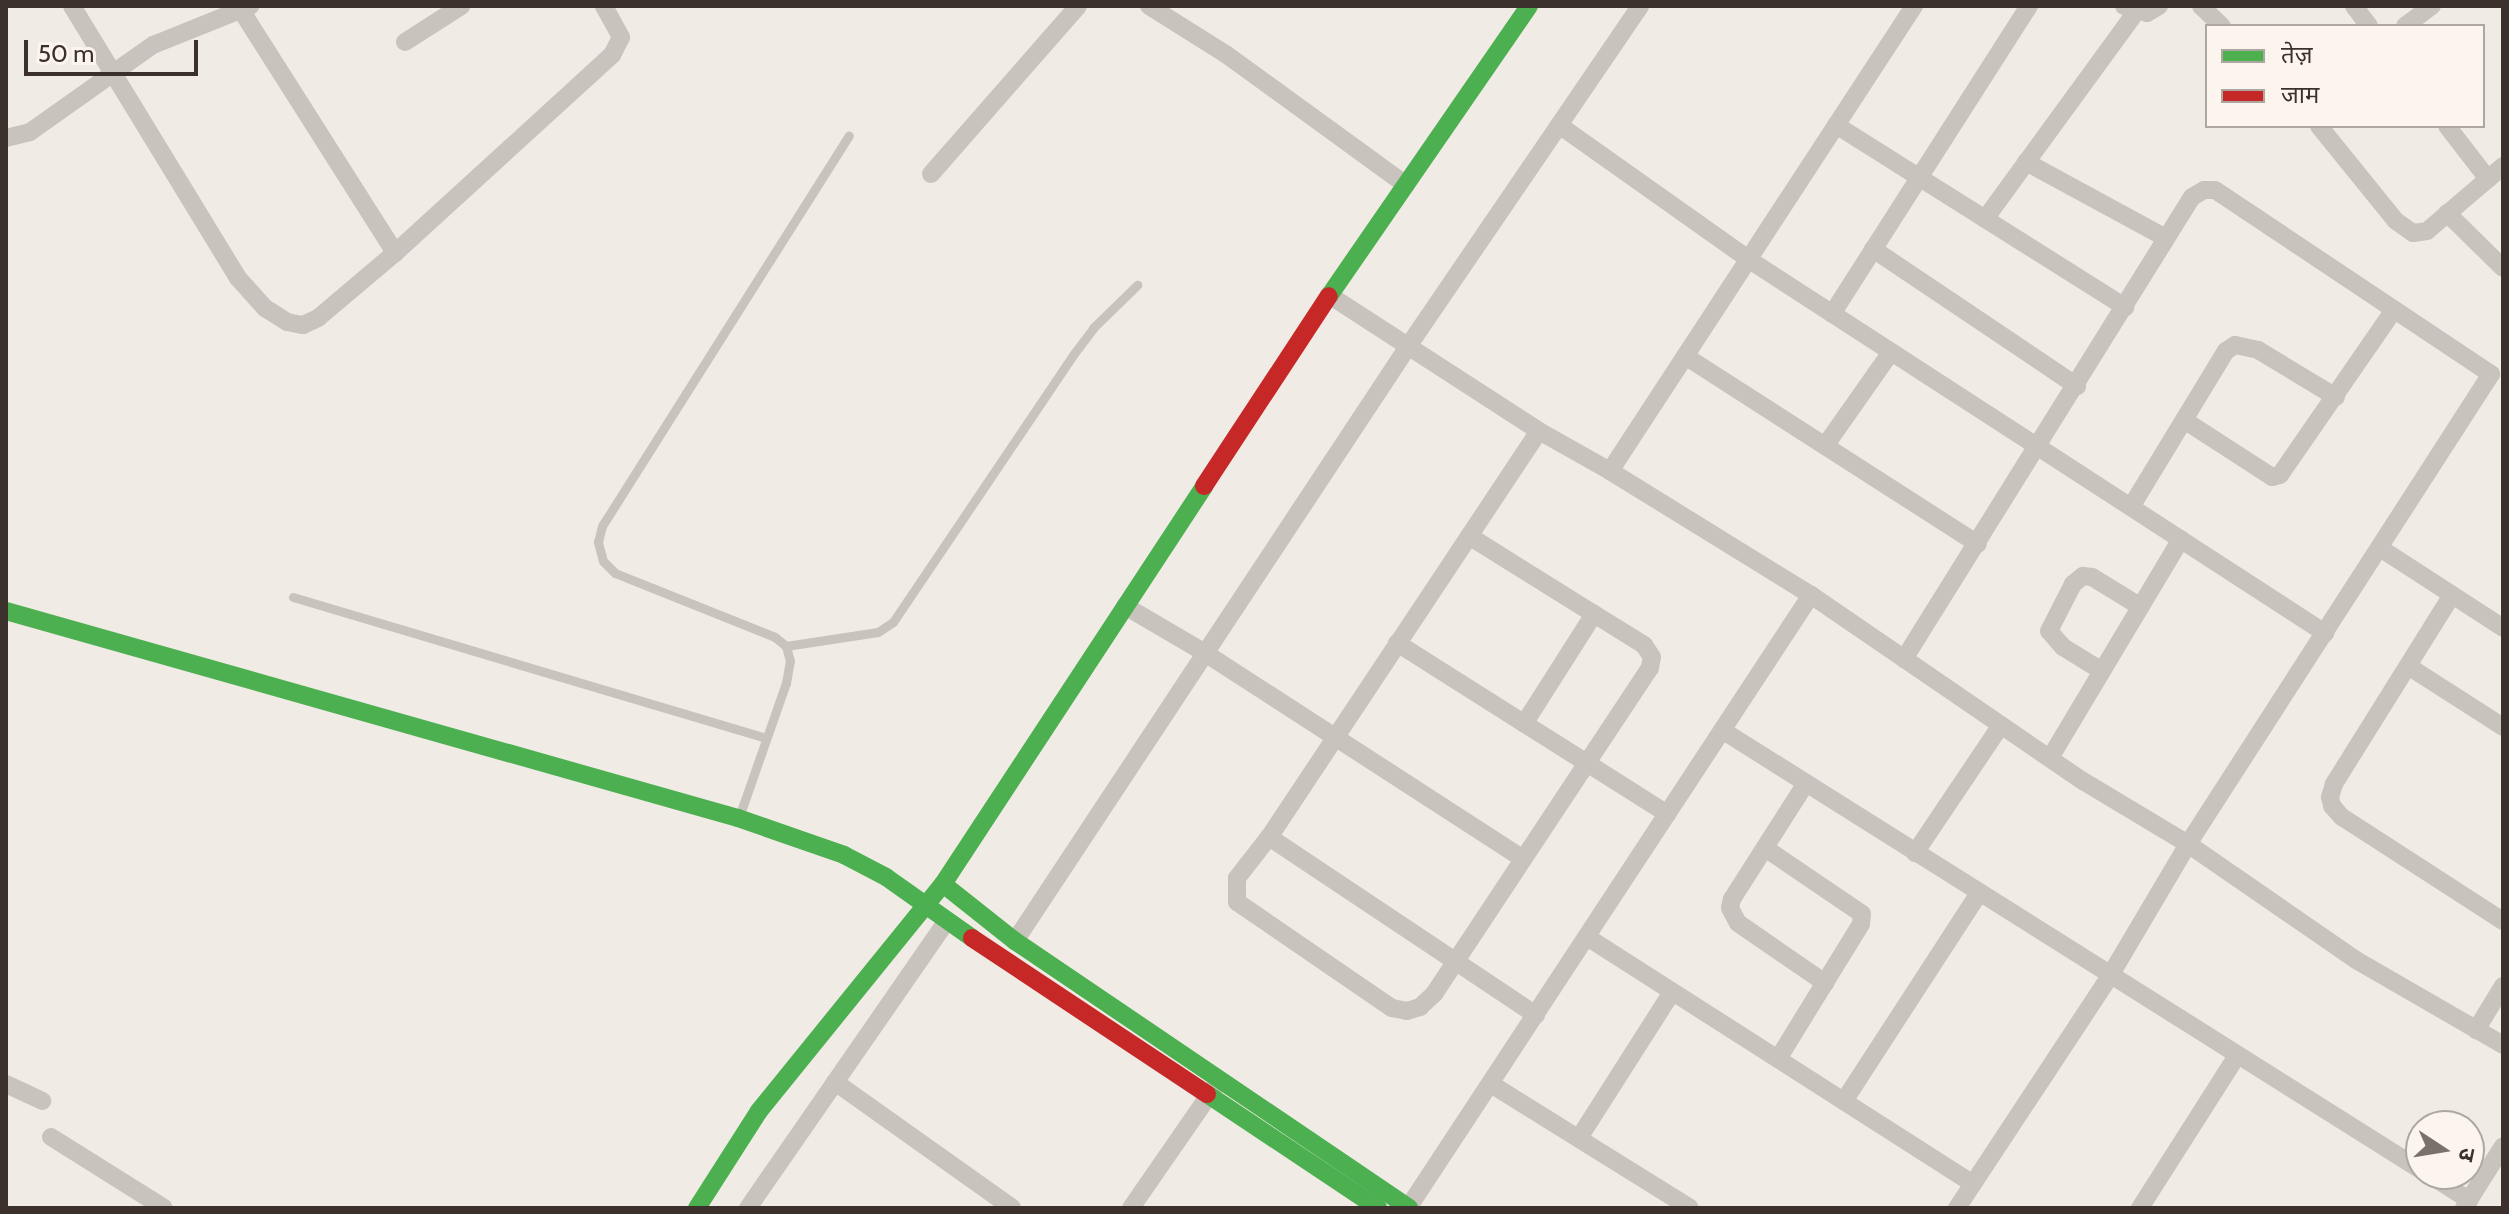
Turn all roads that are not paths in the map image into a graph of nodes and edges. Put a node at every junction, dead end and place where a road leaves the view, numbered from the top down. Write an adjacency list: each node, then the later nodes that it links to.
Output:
1 (72, 6): 20 (street)
2 (461, 6): 19 (street)
3 (604, 6): 37 (street)
4 (1078, 6): 29 (street)
5 (1149, 6): 32 (street)
6 (1529, 6): 32 (street)
7 (1640, 6): 21 (street)
8 (1914, 6): 22 (street)
9 (2029, 6): 30 (street)
10 (2159, 6): 15 (street)
11 (2201, 6): 16 (street)
12 (2354, 6): 17 (street)
13 (2432, 6): 18 (street)
14 (245, 8): 20 (street); 37 (street)
15 (2130, 9): 27 (street)
16 (2220, 24)
17 (2368, 24)
18 (2408, 24)
19 (405, 42)
20 (113, 72): 26 (street); 37 (street)
21 (1559, 125): 38 (street); 45 (street)
22 (1836, 125): 30 (street); 38 (street)
23 (2321, 128): 33 (street)
24 (2449, 128): 31 (street)
25 (849, 136): 71 (lane)
26 (6, 138)
27 (2026, 162): 34 (street); 35 (street)
28 (2503, 166): 31 (street)
29 (931, 174)
30 (1919, 178): 34 (street); 36 (street)
31 (2488, 179): 33 (street)
32 (1406, 185): 41 (street)
33 (2447, 213): 39 (street)
34 (1985, 219): 42 (street)
35 (2166, 238): 42 (street); 43 (street)
36 (1873, 249): 44 (street); 49 (street)
37 (395, 253)
38 (1748, 259): 44 (street); 47 (street)
39 (2503, 268)
40 (1137, 285): 71 (lane)
41 (1329, 295): 45 (street); 64 (street)
42 (2125, 307): 49 (street)
43 (2394, 310): 48 (street); 50 (street)
44 (1832, 314): 46 (street)
45 (1409, 345): 52 (street); 72 (street)
46 (1891, 352): 53 (street); 54 (street)
47 (1685, 356): 53 (street); 55 (street)
48 (2497, 378): 60 (street)
49 (2077, 386): 54 (street)
50 (2336, 397): 51 (street); 51 (street)
51 (2184, 420): 56 (street)
52 (1539, 431): 55 (street); 57 (street)
53 (1825, 446): 59 (street)
54 (2038, 449): 56 (street); 59 (street)
55 (1610, 471): 61 (street)
56 (2131, 507): 58 (street)
57 (1469, 536): 67 (street); 70 (street)
58 (2181, 539): 65 (street); 69 (street)
59 (1978, 544): 73 (street)
60 (2380, 548): 62 (street); 69 (street)
61 (1811, 595): 73 (street); 79 (street)
62 (2452, 595): 68 (street); 74 (street)
63 (293, 597): 80 (lane)
64 (1125, 606): 72 (street); 92 (street)
65 (2141, 607): 75 (street); 75 (street)
66 (6, 611): 86 (street)
67 (1594, 614): 76 (street); 83 (street)
68 (2503, 628)
69 (2325, 633): 88 (street)
70 (1397, 643): 76 (street); 81 (street)
71 (786, 646): 80 (lane)
72 (1205, 653): 81 (street); 98 (street)
73 (1904, 659): 77 (street)
74 (2408, 666): 78 (street); 96 (street)
75 (2102, 671): 82 (street)
76 (1524, 724): 83 (street)
77 (2001, 725): 82 (street); 90 (street)
78 (2503, 727)
79 (1722, 730): 84 (street); 85 (street)
80 (764, 737): 86 (lane)
81 (1335, 737): 87 (street); 91 (street)
82 (2050, 758): 88 (street)
83 (1587, 763): 85 (street); 91 (street)
84 (1806, 783): 89 (street); 90 (street)
85 (1667, 814): 97 (street)
86 (738, 818): 94 (street)
87 (1269, 837): 99 (street); 99 (street)
88 (2188, 844): 100 (street); 105 (street)
89 (1765, 848): 101 (street); 101 (street)
90 (1915, 853): 93 (street)
91 (1523, 859): 99 (street)
92 (943, 884): 94 (street); 98 (street)
93 (1979, 893): 100 (street); 115 (street)
94 (926, 905): 95 (street); 124 (street)
95 (947, 921): 110 (street); 113 (street)
96 (2503, 921)
97 (1587, 937): 103 (street); 104 (street)
98 (1015, 941): 109 (street)
99 (1455, 961): 104 (street)
100 (2110, 976): 107 (street); 120 (street)
101 (1825, 983): 108 (street)
102 (2503, 986): 105 (street)
103 (1672, 992): 108 (street); 117 (street)
104 (1536, 1015): 112 (street)
105 (2476, 1030): 106 (street)
106 (2503, 1045)
107 (2237, 1056): 119 (street); 132 (street)
108 (1778, 1059): 115 (street)
109 (1220, 1079): 113 (street); 129 (street)
110 (835, 1082): 125 (street); 126 (street)
111 (6, 1084): 114 (street)
112 (1491, 1084): 117 (street); 129 (street)
113 (1209, 1096): 127 (street); 128 (street)
114 (42, 1101)
115 (1844, 1101): 120 (street)
116 (51, 1137): 123 (street)
117 (1579, 1138): 130 (street)
118 (2503, 1146): 122 (street)
119 (2405, 1160)
120 (1973, 1184): 131 (street)
121 (2449, 1190): 122 (street)
122 (2467, 1204)
123 (164, 1208)
124 (697, 1208)
125 (748, 1208)
126 (1012, 1208)
127 (1131, 1208)
128 (1378, 1208)
129 (1408, 1208)
130 (1690, 1208)
131 (1957, 1208)
132 (2140, 1208)

